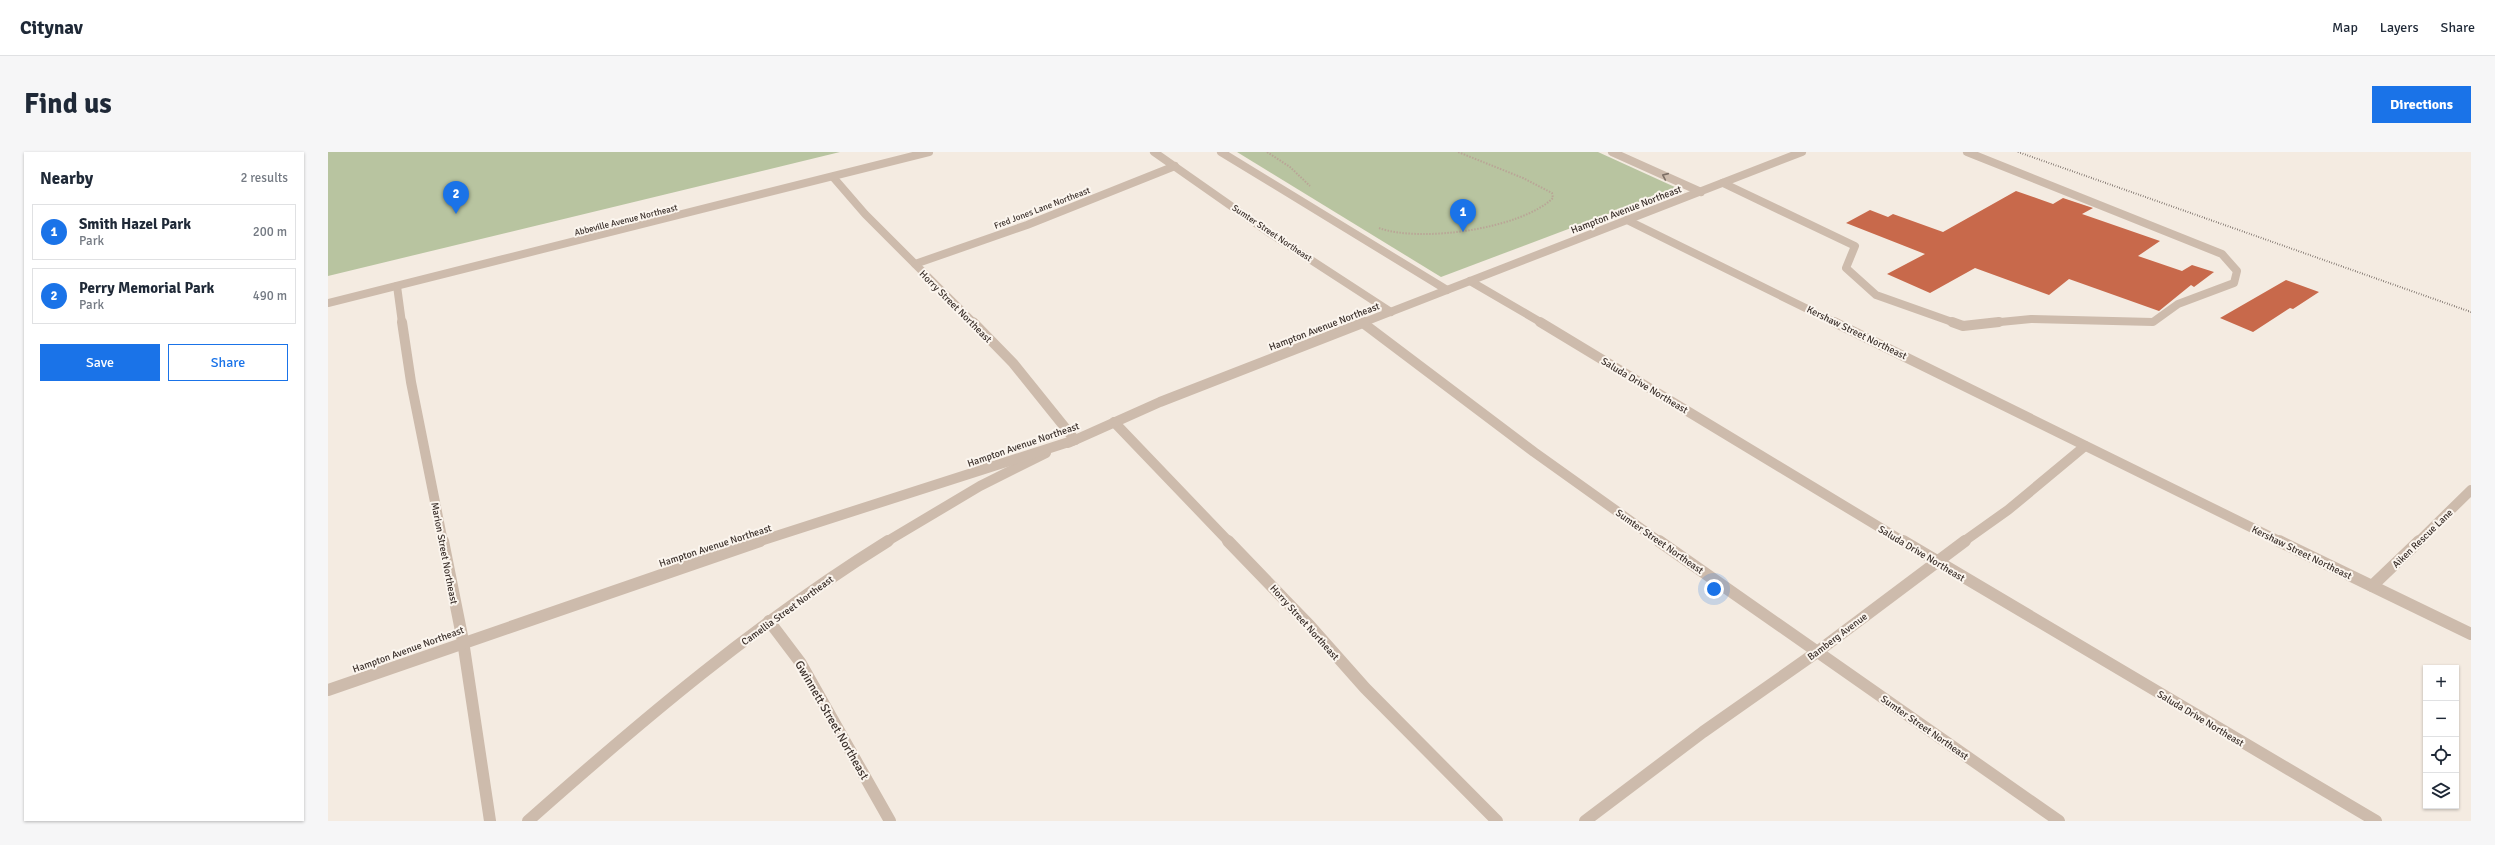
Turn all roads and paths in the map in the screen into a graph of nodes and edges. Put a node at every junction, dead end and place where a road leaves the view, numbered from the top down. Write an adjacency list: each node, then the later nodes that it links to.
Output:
1 (929, 152): 10 (street, Abbeville Avenue Northeast)
2 (1154, 152): 9 (street, Sumter Street Northeast)
3 (1221, 152): 19 (street)
4 (1267, 152): 12 (path)
5 (1458, 152): 15 (path)
6 (1612, 152): 13 (street, one-way to 6)
7 (1802, 152): 11 (street, Hampton Avenue Northeast)
8 (1967, 152): 11 (street)
9 (1175, 166): 16 (street, Fred Jones Lane Northeast); 21 (street, Sumter Street Northeast)
10 (833, 177): 16 (street, Horry Street Northeast); 18 (street, Abbeville Avenue Northeast)
11 (1723, 183): 13 (street, Hampton Avenue Northeast)
12 (1314, 189)
13 (1701, 192): 14 (street, Hampton Avenue Northeast)
14 (1627, 220): 17 (street, Hampton Avenue Northeast); 25 (street, Kershaw Street Northeast)
15 (1377, 227)
16 (915, 264): 24 (street, Horry Street Northeast)
17 (1470, 282): 19 (street, Hampton Avenue Northeast); 27 (street, Saluda Drive Northeast)
18 (397, 286): 20 (street, Abbeville Avenue Northeast); 31 (street, Marion Street Northeast)
19 (1447, 290): 21 (street, Hampton Avenue Northeast)
20 (328, 304)
21 (1391, 312): 22 (street, Hampton Avenue Northeast)
22 (1363, 323): 23 (street, Hampton Avenue Northeast); 32 (street, Sumter Street Northeast)
23 (1114, 422): 24 (street, Hampton Avenue Northeast); 37 (street, Horry Street Northeast)
24 (1075, 440): 29 (street, Camellia Street Northeast); 31 (street, Hampton Avenue Northeast)
25 (2085, 446): 27 (street, Bamberg Avenue); 28 (street, Kershaw Street Northeast)
26 (2471, 490): 28 (street, Aiken Rescue Lane)
27 (1936, 561): 32 (street, Bamberg Avenue); 40 (street, Saluda Drive Northeast)
28 (2372, 586): 30 (street, Kershaw Street Northeast)
29 (769, 621): 35 (street, Camellia Street Northeast); 36 (street, Gwinnett Street Northeast)
30 (2471, 634)
31 (463, 641): 33 (street, Hampton Avenue Northeast); 34 (street, Marion Street Northeast)
32 (1817, 652): 38 (street, Bamberg Avenue); 39 (street, Sumter Street Northeast)
33 (328, 690)
34 (490, 821)
35 (528, 821)
36 (890, 821)
37 (1497, 821)
38 (1585, 821)
39 (2059, 821)
40 (2376, 821)

